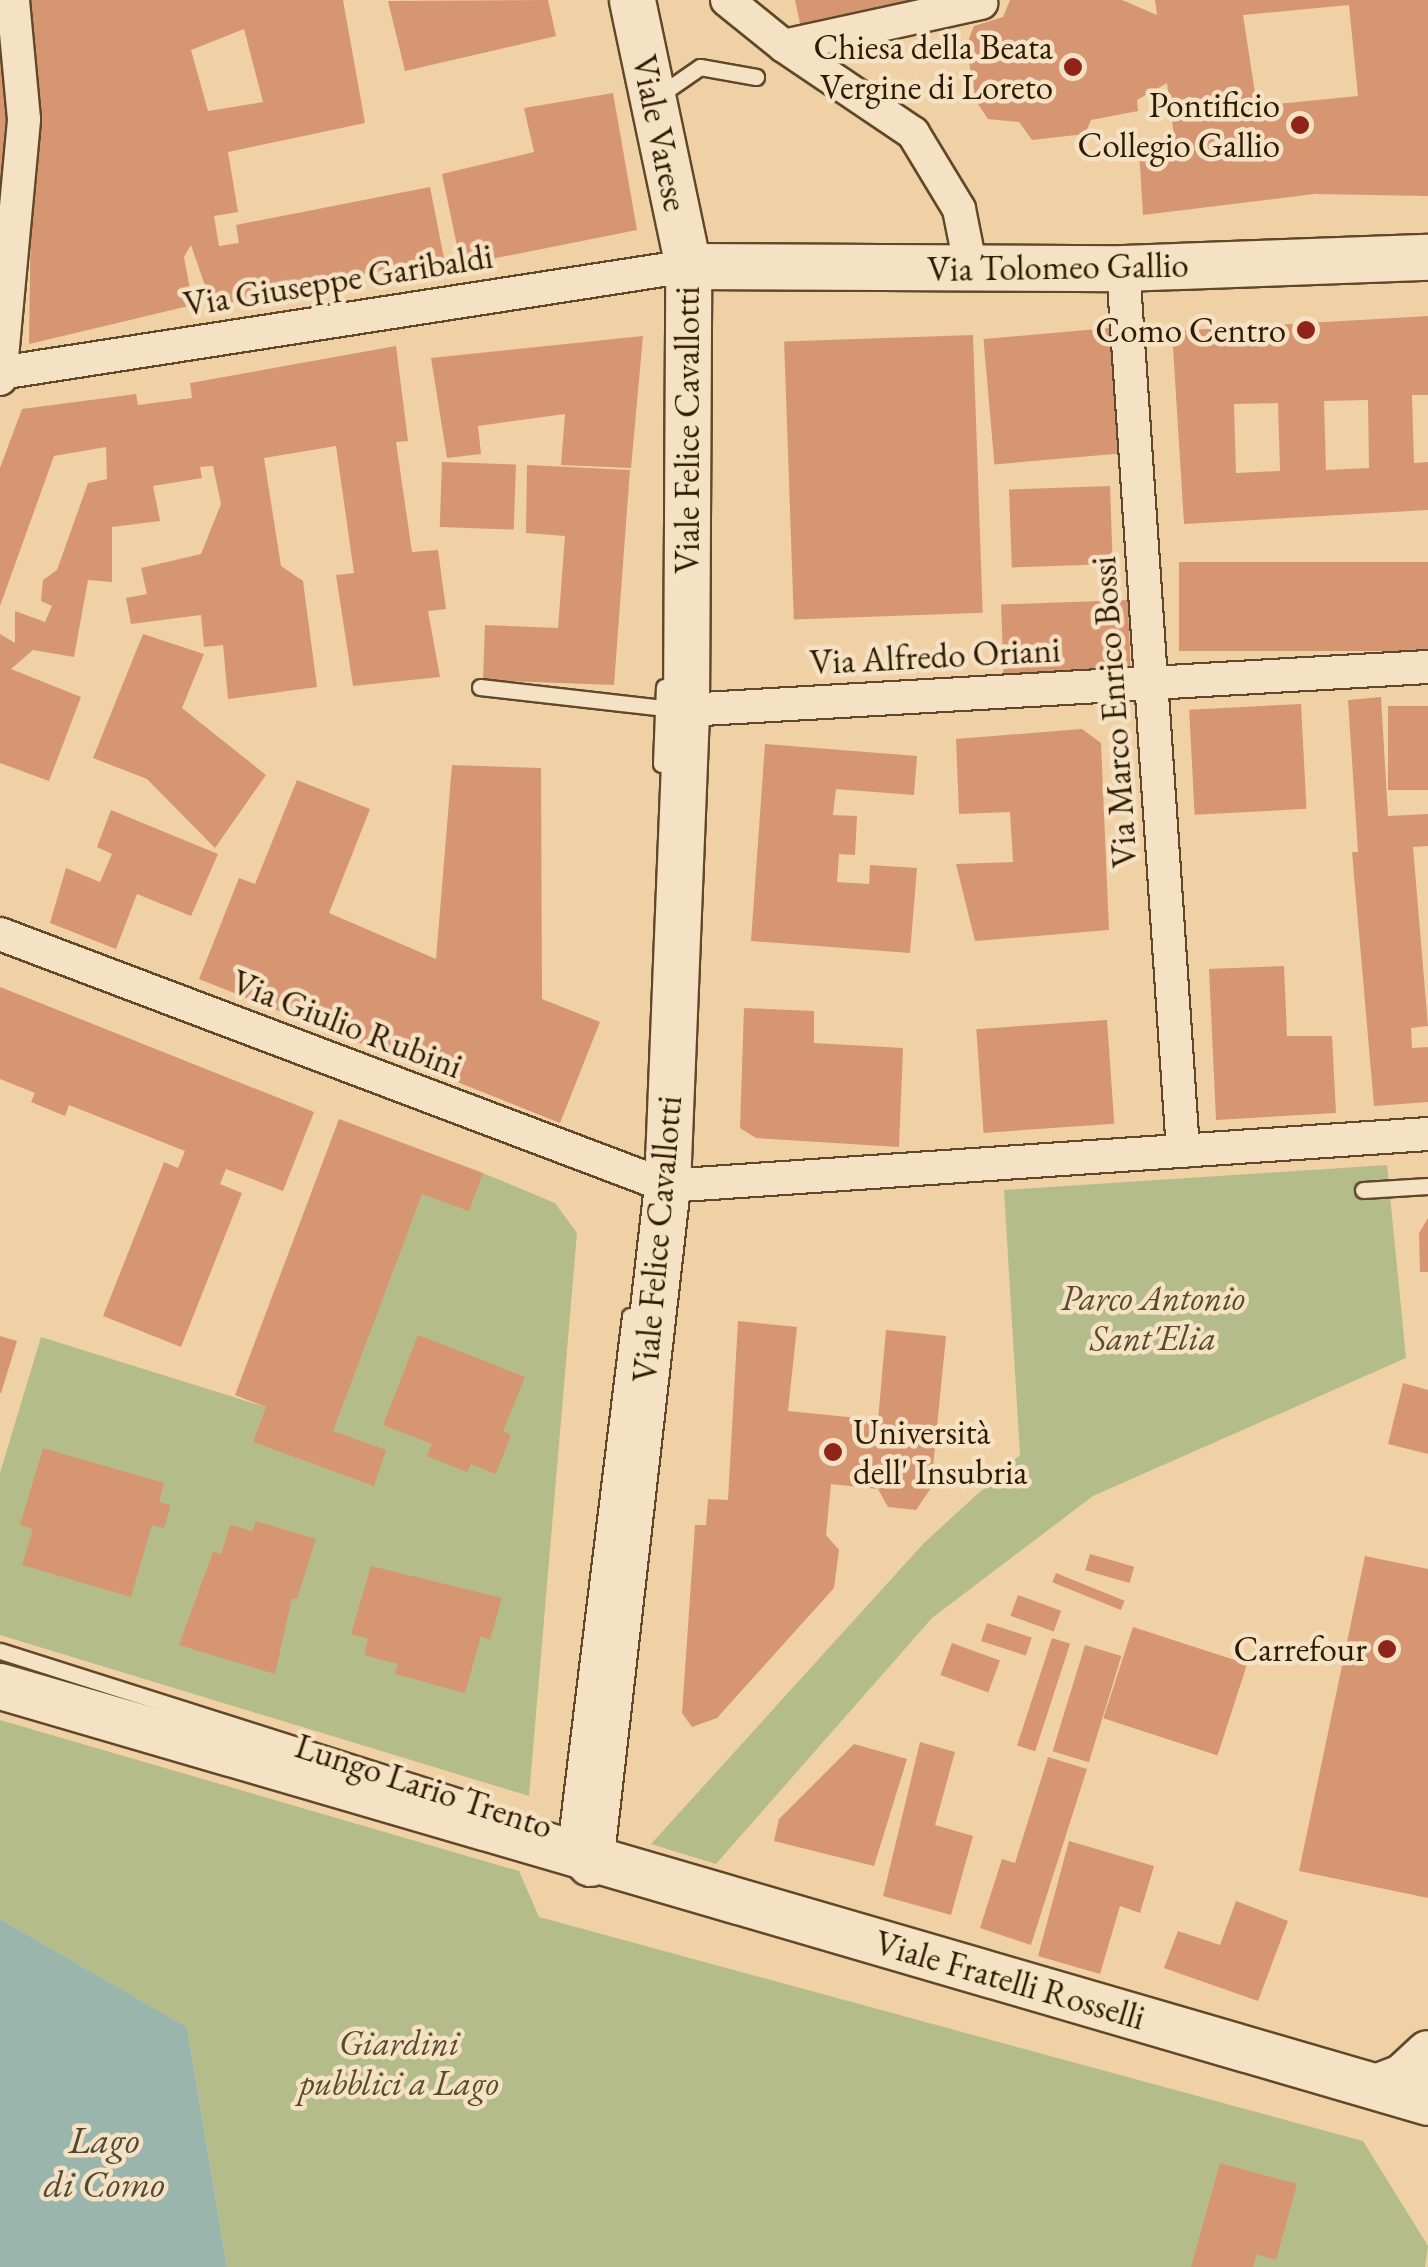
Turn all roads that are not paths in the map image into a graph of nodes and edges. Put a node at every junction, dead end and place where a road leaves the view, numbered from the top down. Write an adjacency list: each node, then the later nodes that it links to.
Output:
1 (13, 0): 12 (street)
2 (632, 0): 7 (street, Viale Varese)
3 (727, 0): 5 (street)
4 (981, 3): 5 (street)
5 (784, 46): 11 (street)
6 (756, 77): 7 (lane)
7 (654, 102): 9 (street, Viale Varese)
8 (1428, 257): 10 (street, Via Tolomeo Gallio)
9 (688, 266): 11 (street, Via Tolomeo Gallio); 12 (street, Via Giuseppe Garibaldi); 13 (lane, Viale Felice Cavallotti); 17 (street, Viale Felice Cavallotti)
10 (1123, 268): 11 (street, Via Tolomeo Gallio); 15 (street, Via Marco Enrico Bossi)
11 (971, 269)
12 (1, 375)
13 (667, 613)
14 (1428, 667): 15 (street, Via Alfredo Oriani)
15 (1152, 684): 17 (street, Via Alfredo Oriani); 21 (street, Via Marco Enrico Bossi)
16 (480, 687): 17 (lane)
17 (671, 697): 18 (lane, Viale Felice Cavallotti); 22 (street, Viale Felice Cavallotti)
18 (660, 788)
19 (0, 934): 22 (street, Via Giulio Rubini)
20 (1428, 1134): 21 (street)
21 (1183, 1151): 22 (street)
22 (650, 1182): 30 (street, Viale Felice Cavallotti)
23 (1428, 1186): 24 (lane)
24 (1363, 1190)
25 (632, 1298): 30 (lane, Viale Felice Cavallotti)
26 (0, 1651): 28 (lane, Lungo Lario Trento)
27 (0, 1686): 30 (street, Lungo Lario Trento)
28 (492, 1807)
29 (548, 1825): 30 (lane, Lungo Lario Trento)
30 (579, 1847): 32 (street, Viale Fratelli Rosselli)
31 (1428, 2053): 32 (street)
32 (1378, 2086): 33 (street, Viale Fratelli Rosselli)
33 (1428, 2102)

